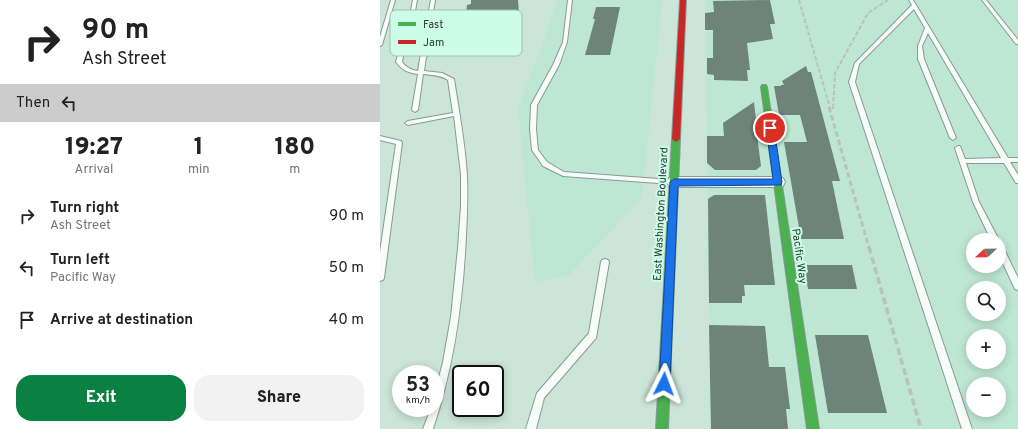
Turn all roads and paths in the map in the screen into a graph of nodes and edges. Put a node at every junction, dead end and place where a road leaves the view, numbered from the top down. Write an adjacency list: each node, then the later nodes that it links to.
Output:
1 (394, 0): 8 (lane)
2 (415, 0): 9 (lane)
3 (434, 0): 10 (lane)
4 (570, 0): 29 (lane)
5 (683, 0): 29 (main road, East Washington Boulevard)
6 (984, 0): 13 (lane)
7 (912, 3): 12 (lane); 40 (lane)
8 (391, 10)
9 (413, 10)
10 (432, 10)
11 (390, 13): 14 (lane)
12 (928, 29): 23 (lane); 25 (lane)
13 (1018, 43)
14 (380, 45)
15 (400, 56): 17 (lane)
16 (424, 56): 17 (lane)
17 (421, 73): 19 (lane); 20 (lane)
18 (764, 87): 30 (main road, Pacific Way)
19 (415, 110)
20 (456, 114): 21 (lane); 36 (lane)
21 (408, 123)
22 (380, 138): 34 (lane)
23 (953, 138)
24 (958, 148): 27 (lane)
25 (1006, 160): 26 (lane); 27 (lane); 28 (lane)
26 (1018, 160)
27 (962, 161): 31 (lane)
28 (1018, 181)
29 (674, 182): 30 (street); 38 (main road, East Washington Boulevard)
30 (778, 182): 39 (main road, Pacific Way)
31 (992, 233)
32 (1006, 261): 35 (lane)
33 (605, 262): 37 (lane)
34 (380, 278)
35 (1018, 286)
36 (428, 429)
37 (531, 429)
38 (662, 429)
39 (813, 429)
40 (967, 429)

